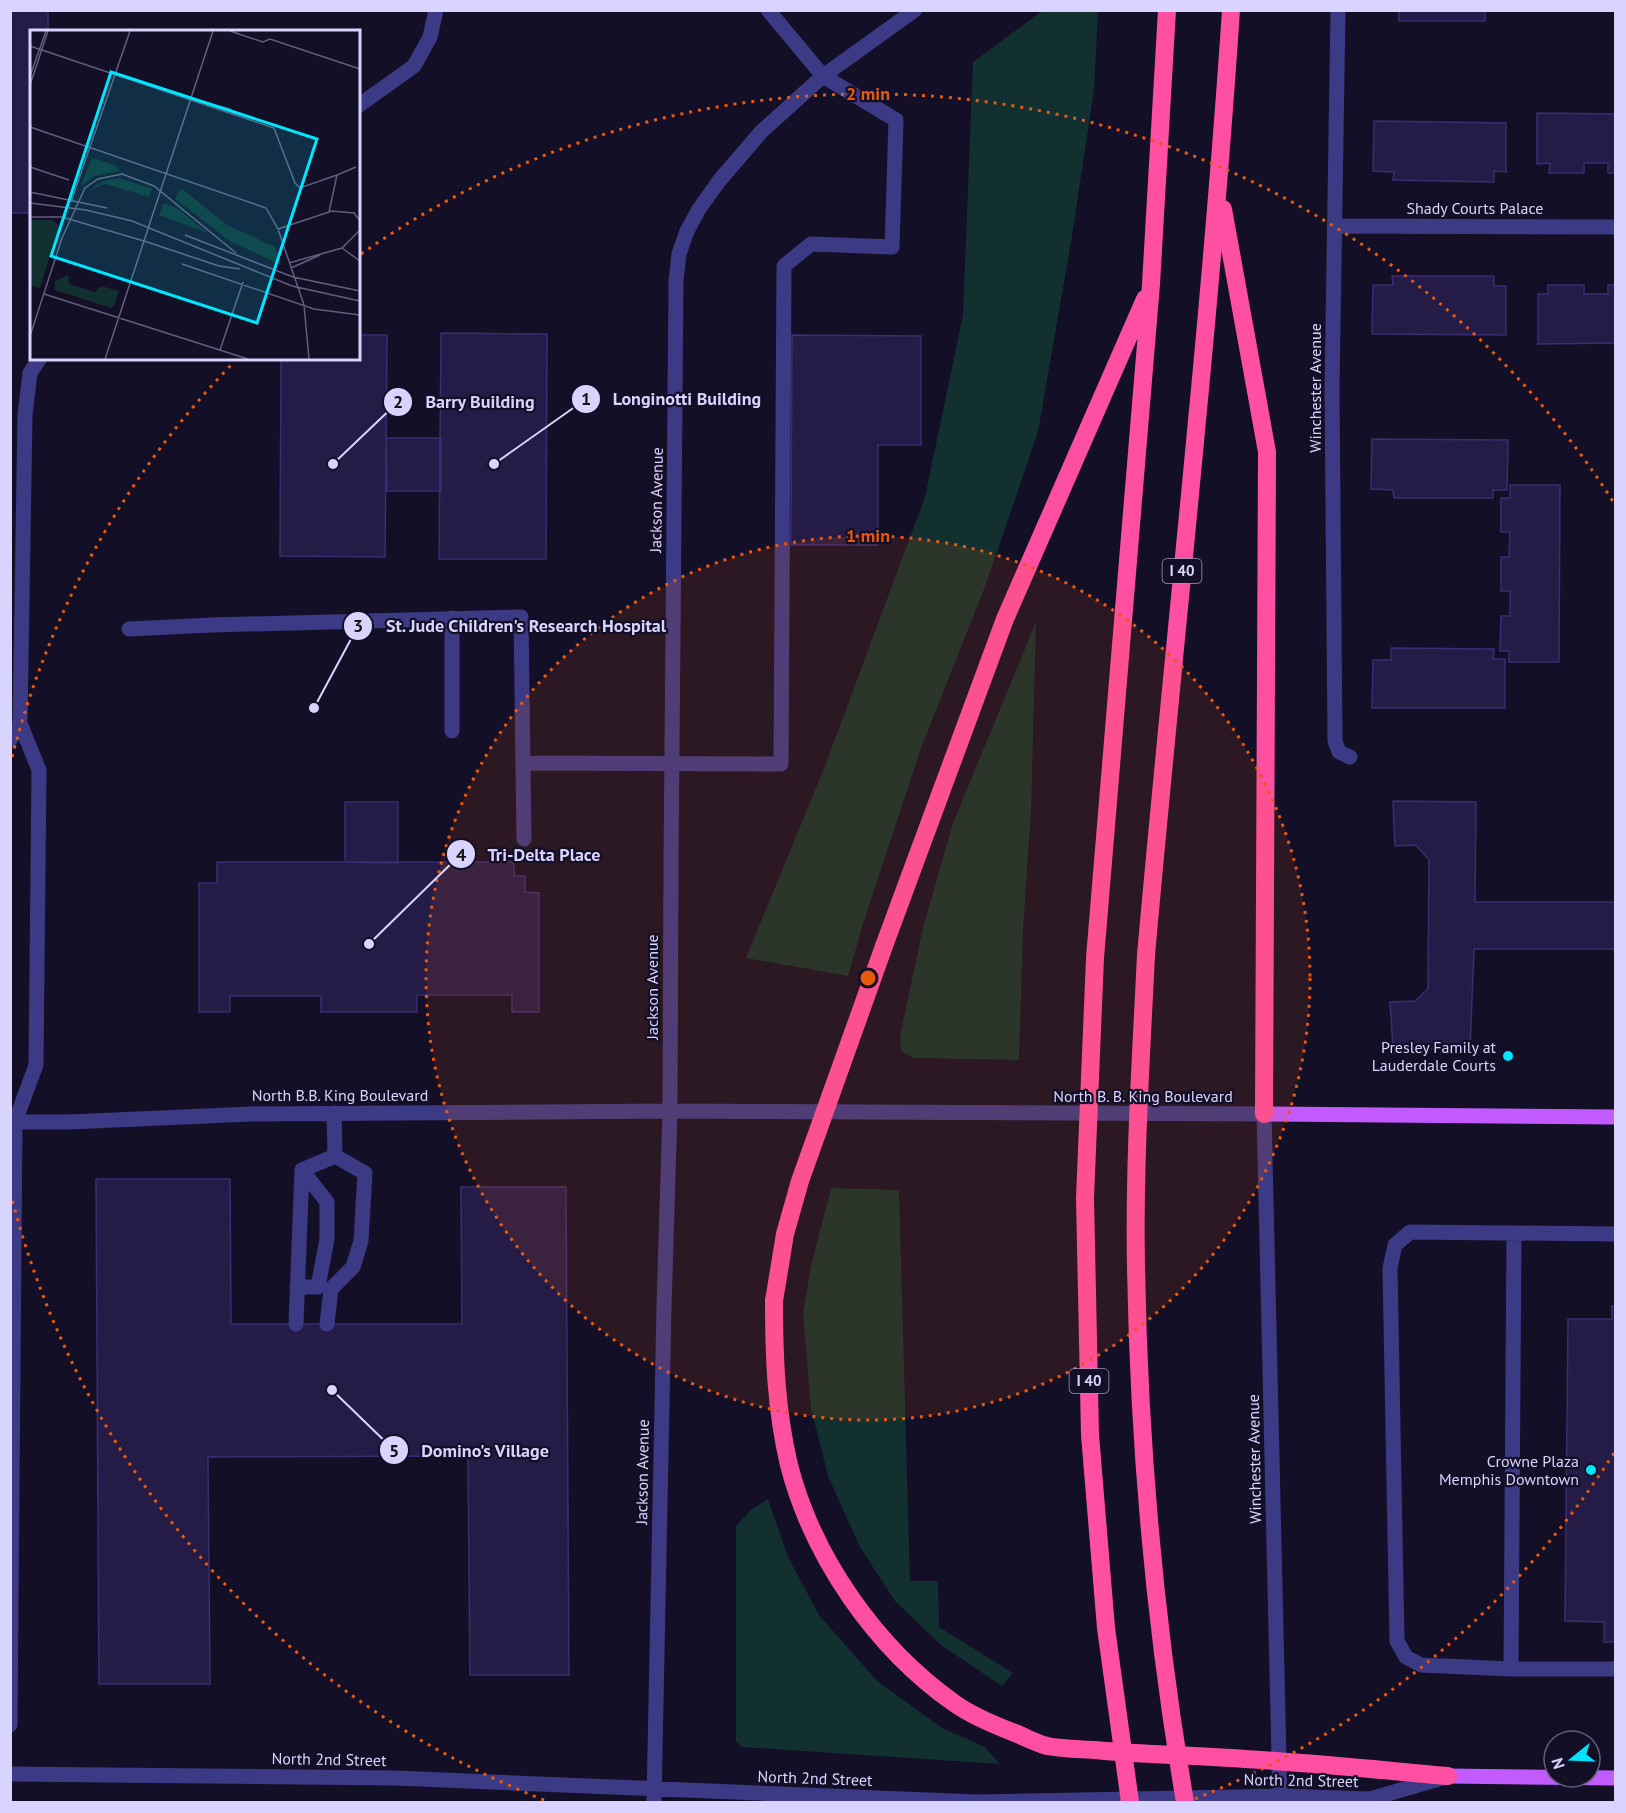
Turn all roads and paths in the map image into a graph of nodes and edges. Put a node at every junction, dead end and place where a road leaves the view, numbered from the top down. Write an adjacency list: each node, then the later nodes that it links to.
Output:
1 (436, 10): 8 (street)
2 (768, 10): 7 (street)
3 (915, 10): 7 (street, Jackson Avenue)
4 (1167, 10): 12 (highway, I 40)
5 (1231, 10): 9 (highway, I 40)
6 (1338, 10): 10 (street, Winchester Avenue)
7 (823, 76): 21 (street, Jackson Avenue); 21 (street)
8 (360, 105)
9 (1219, 187): 25 (highway); 43 (highway, I 40, bridge)
10 (1335, 226): 11 (street, Shady Courts Palace); 19 (street, Winchester Avenue)
11 (1616, 227)
12 (1151, 284): 40 (highway, bridge); 48 (highway, I 40, bridge)
13 (39, 360): 16 (street)
14 (452, 618): 15 (street); 17 (street); 20 (street)
15 (129, 629)
16 (20, 723): 18 (street); 27 (street)
17 (452, 731)
18 (10, 740)
19 (1350, 757)
20 (523, 763): 21 (street); 22 (street)
21 (672, 763): 23 (street, Jackson Avenue)
22 (524, 839)
23 (670, 1111): 24 (street, North B.B. King Boulevard); 25 (street, North B. B. King Boulevard); 45 (street, Jackson Avenue)
24 (333, 1113): 27 (street, North B.B. King Boulevard); 28 (street)
25 (1264, 1114): 26 (main road, North B. B. King Boulevard); 40 (street, Winchester Avenue)
26 (1616, 1117)
27 (12, 1119): 36 (street)
28 (335, 1156): 29 (street); 33 (street)
29 (302, 1170): 32 (street); 33 (street)
30 (1514, 1233): 31 (street); 37 (street); 37 (street)
31 (1616, 1234)
32 (297, 1287): 33 (street); 34 (street)
33 (325, 1288): 35 (street)
34 (296, 1324)
35 (327, 1324)
36 (11, 1564): 39 (street)
37 (1511, 1669): 38 (street)
38 (1616, 1669)
39 (10, 1725)
40 (1279, 1762): 42 (highway); 46 (street, Winchester Avenue)
41 (10, 1774): 45 (street, North 2nd Street)
42 (1448, 1776): 44 (main road, North 2nd Street); 47 (street, North 2nd Street)
43 (1181, 1778): 49 (highway, I 40, bridge); 50 (highway, bridge)
44 (1616, 1778)
45 (654, 1796): 46 (street, North 2nd Street)
46 (1280, 1799): 47 (street, North 2nd Street)
47 (1368, 1801)
48 (1130, 1803)
49 (1185, 1803)
50 (1190, 1803)

